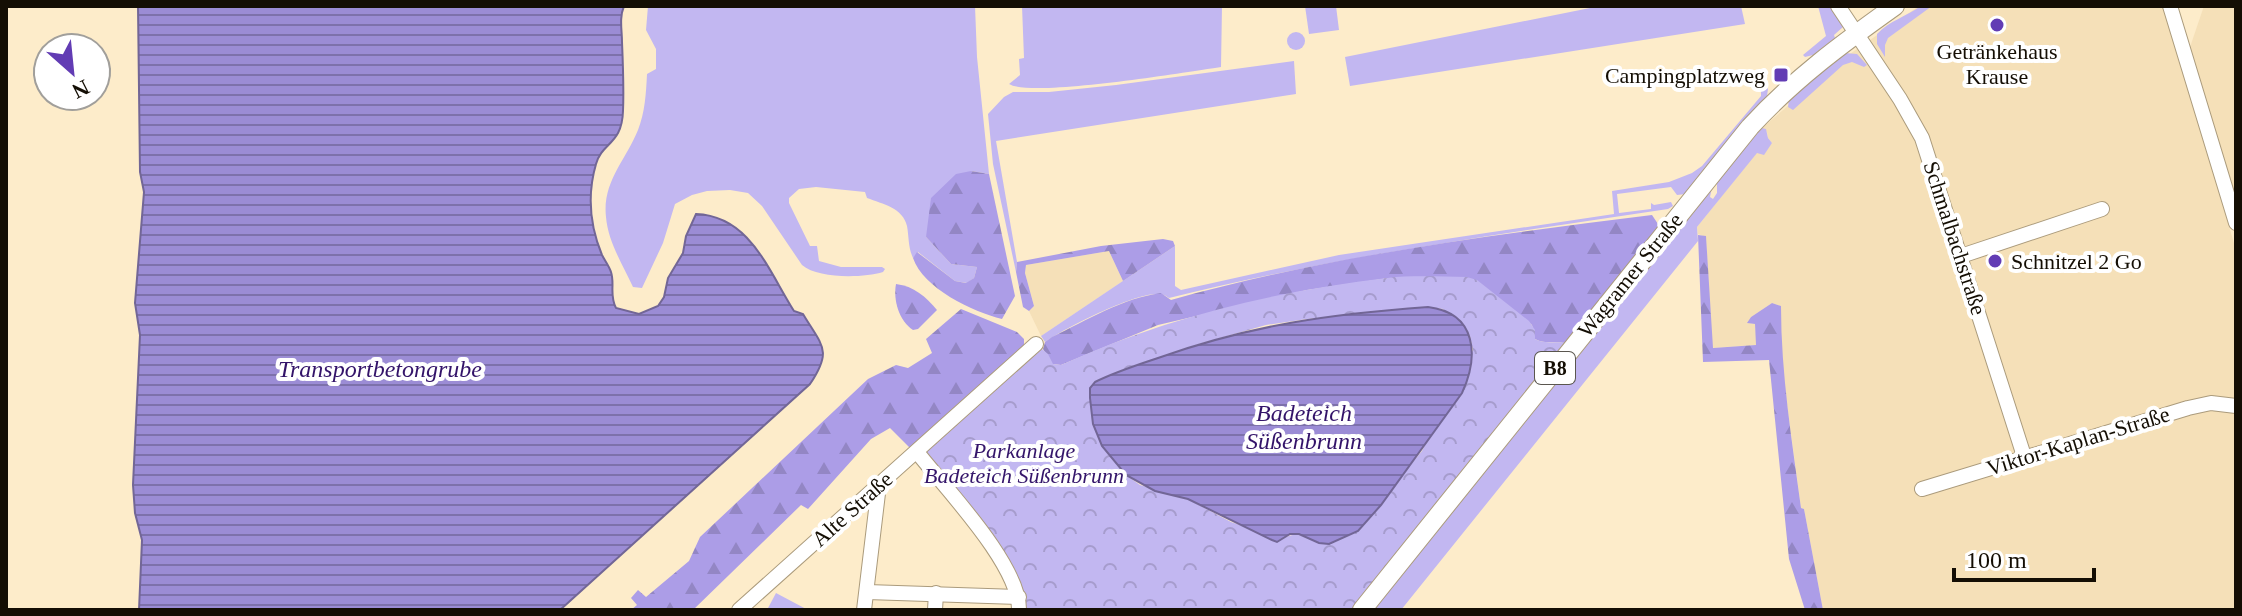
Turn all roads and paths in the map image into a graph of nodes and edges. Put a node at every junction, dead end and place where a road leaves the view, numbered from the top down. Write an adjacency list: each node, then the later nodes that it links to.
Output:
1 (1838, 6): 4 (street)
2 (1895, 6): 4 (main road, Wagramer Straße / B8)
3 (2170, 6): 6 (street)
4 (1857, 33): 7 (street, Schmalbachstraße); 20 (main road, Wagramer Straße / B8)
5 (2102, 209): 7 (street)
6 (2236, 223)
7 (1961, 256): 11 (street, Schmalbachstraße)
8 (1036, 344): 10 (street, Alte Straße)
9 (2236, 406): 11 (street, Viktor-Kaplan-Straße)
10 (917, 452): 12 (street, Alte Straße); 16 (street)
11 (2024, 456): 13 (street, Viktor-Kaplan-Straße)
12 (879, 485): 14 (street); 17 (street, Alte Straße)
13 (1922, 489)
14 (867, 592): 15 (street); 18 (street)
15 (936, 593): 16 (street); 19 (street)
16 (1019, 604)
17 (739, 610)
18 (864, 610)
19 (935, 610)
20 (1362, 610)

